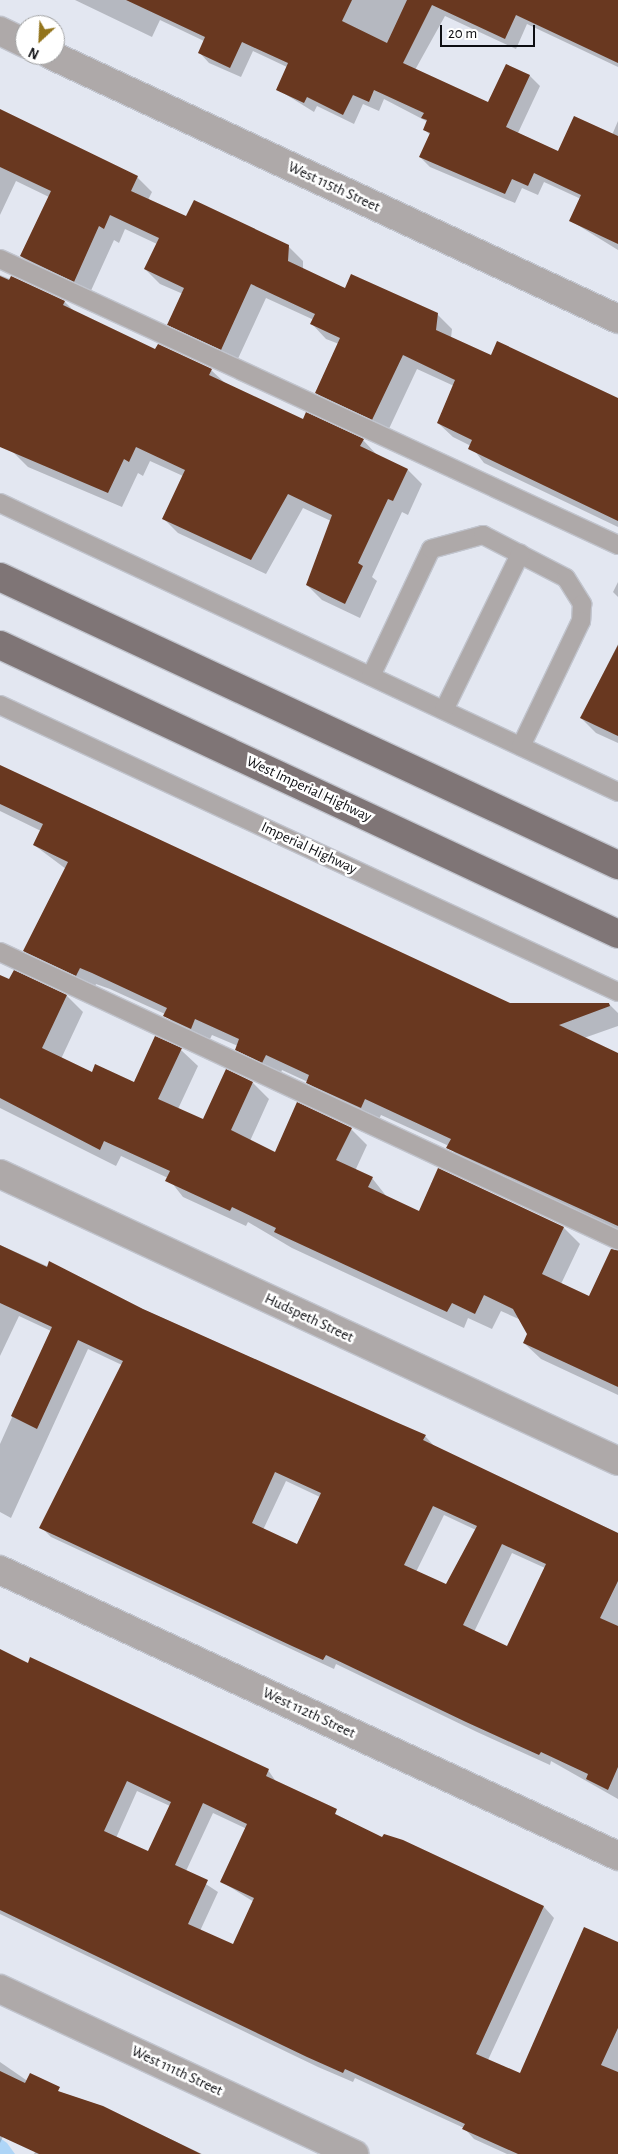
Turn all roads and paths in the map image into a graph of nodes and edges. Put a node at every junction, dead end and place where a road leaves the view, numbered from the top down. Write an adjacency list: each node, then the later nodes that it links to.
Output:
1 (0, 31): 2 (street)
2 (15, 38)
3 (65, 62): 5 (street, West 115th Street)
4 (0, 258): 7 (lane)
5 (618, 319)
6 (0, 503): 11 (lane)
7 (618, 545)
8 (520, 554): 11 (lane); 13 (lane); 14 (lane)
9 (0, 577): 16 (main road)
10 (0, 645): 17 (main road, West Imperial Highway)
11 (370, 676): 13 (lane)
12 (0, 705): 19 (lane, Imperial Highway)
13 (444, 710): 14 (lane)
14 (522, 746): 15 (lane)
15 (618, 792)
16 (618, 864)
17 (618, 934)
18 (0, 952): 21 (lane)
19 (618, 992)
20 (0, 1174): 22 (street, Hudspeth Street)
21 (618, 1240)
22 (618, 1461)
23 (0, 1570): 24 (street, West 112th Street)
24 (618, 1856)
25 (0, 1989): 26 (street, West 111th Street)
26 (354, 2154)

